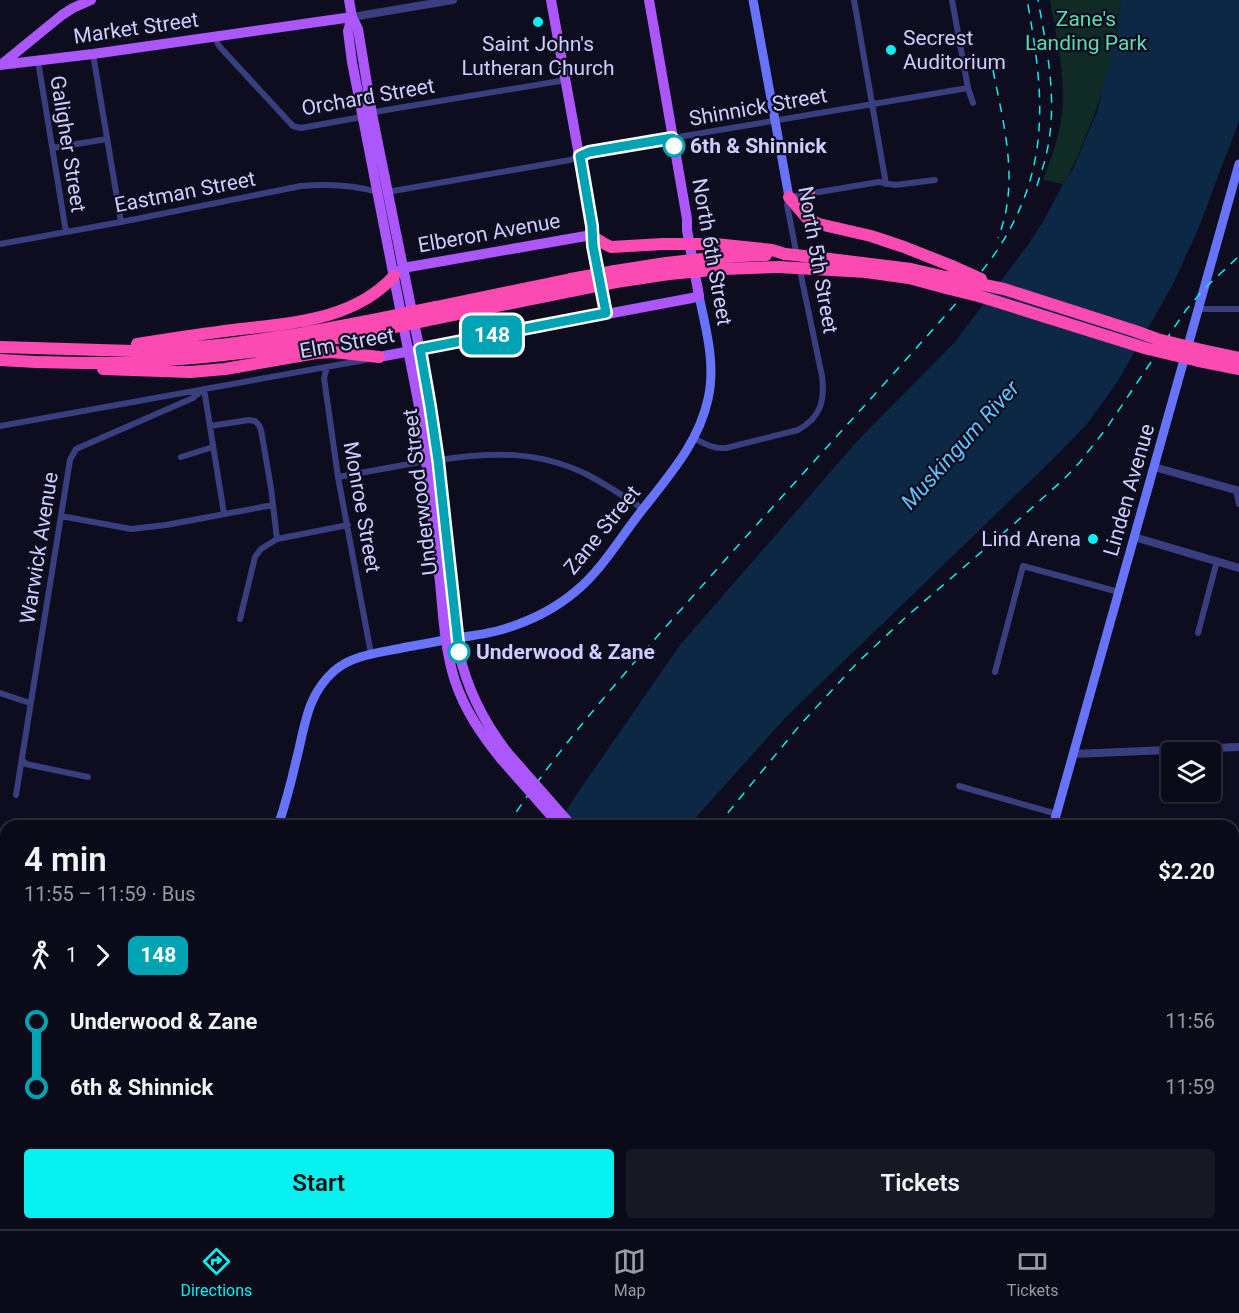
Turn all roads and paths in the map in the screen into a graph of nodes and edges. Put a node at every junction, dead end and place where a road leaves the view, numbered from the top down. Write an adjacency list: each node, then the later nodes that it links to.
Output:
1 (90, 0): 13 (main road)
2 (349, 0): 9 (main road, Underwood Street)
3 (453, 0): 9 (street, Market Street)
4 (551, 0): 14 (main road)
5 (649, 0): 20 (main road, North 6th Street)
6 (753, 0): 19 (main road, North 5th Street)
7 (854, 0): 17 (street)
8 (952, 0): 15 (street)
9 (352, 17): 10 (main road, Market Street); 18 (main road, Underwood Street)
10 (214, 36): 11 (main road, Market Street); 18 (street, Orchard Street)
11 (93, 54): 12 (main road, Market Street); 21 (street)
12 (38, 61): 13 (main road, Market Street); 22 (street, Galigher Street)
13 (1, 65)
14 (566, 80): 18 (street, Orchard Street); 23 (main road)
15 (968, 88): 16 (street); 17 (street, Shinnick Street)
16 (973, 103)
17 (872, 105): 19 (street, Shinnick Street); 26 (street)
18 (367, 115): 27 (main road, Underwood Street)
19 (775, 121): 20 (street, Shinnick Street); 29 (main road, North 5th Street)
20 (672, 138): 23 (street, Shinnick Street); 40 (main road, North 6th Street)
21 (107, 139): 22 (street); 31 (street)
22 (52, 148): 32 (street, Galigher Street)
23 (580, 156): 27 (street, Shinnick Street); 33 (main road)
24 (1239, 164): 41 (main road, Linden Avenue)
25 (935, 180): 26 (street)
26 (886, 184): 28 (street)
27 (383, 192): 31 (street, Eastman Street); 38 (main road, Underwood Street)
28 (809, 193): 29 (street); 30 (highway)
29 (789, 197): 30 (highway); 58 (street, North 5th Street)
30 (801, 211): 39 (highway)
31 (121, 222): 32 (street, Eastman Street)
32 (66, 232): 34 (street, Eastman Street)
33 (593, 237): 35 (highway, bridge); 38 (main road, Elberon Avenue); 43 (main road)
34 (0, 244)
35 (785, 254): 36 (highway); 37 (highway, bridge)
36 (721, 263): 37 (highway, bridge); 44 (highway, bridge)
37 (814, 263): 39 (highway)
38 (399, 272): 46 (highway); 47 (main road, Underwood Street)
39 (948, 277): 48 (highway, bridge); 48 (highway, bridge)
40 (699, 296): 43 (main road, Elm Street); 58 (main road, North 6th Street)
41 (1198, 309): 42 (street); 62 (main road, Linden Avenue)
42 (1239, 309)
43 (606, 313): 47 (main road, Elm Street)
44 (379, 324): 46 (highway); 52 (highway)
45 (0, 347): 46 (highway)
46 (105, 350)
47 (415, 350): 49 (main road, Elm Street); 61 (main road, Underwood Street)
48 (1201, 356): 50 (highway); 54 (highway)
49 (379, 357): 52 (highway); 53 (street, Elm Street)
50 (1239, 358)
51 (0, 360): 52 (highway)
52 (51, 364)
53 (327, 367): 55 (street, Elm Street); 63 (street, Monroe Street)
54 (1239, 369)
55 (204, 389): 56 (street, Elm Street); 57 (street); 69 (street, Warwick Avenue)
56 (0, 426)
57 (210, 426): 59 (street); 66 (street)
58 (694, 439): 67 (main road, Zane Street)
59 (213, 447): 60 (street); 68 (street)
60 (181, 457)
61 (432, 461): 63 (street); 67 (street); 78 (main road, Underwood Street)
62 (1154, 467): 64 (street); 71 (main road, Linden Avenue)
63 (338, 477): 70 (street, Monroe Street)
64 (1238, 491): 65 (street)
65 (1239, 504)
66 (273, 506): 68 (street); 72 (street)
67 (643, 509): 78 (main road, Zane Street)
68 (224, 514): 69 (street)
69 (61, 516): 82 (street, Warwick Avenue)
70 (348, 525): 72 (street); 79 (street, Monroe Street)
71 (1134, 537): 73 (street); 75 (main road, Linden Avenue)
72 (277, 538): 76 (street)
73 (1217, 561): 74 (street); 77 (street)
74 (1239, 567)
75 (1119, 592): 80 (street); 84 (main road, Linden Avenue)
76 (240, 619)
77 (1198, 633)
78 (452, 639): 79 (main road, Zane Street); 85 (main road, Underwood Street)
79 (371, 654): 91 (main road, Zane Street)
80 (996, 672)
81 (0, 693): 82 (street)
82 (30, 703): 86 (street, Warwick Avenue)
83 (1239, 747): 84 (street)
84 (1073, 754): 90 (main road, Linden Avenue)
85 (504, 755): 92 (main road, Underwood Street, bridge); 93 (main road, Underwood Street, bridge)
86 (22, 759): 87 (street); 89 (street, Warwick Avenue)
87 (88, 777)
88 (960, 786): 90 (street)
89 (16, 795)
90 (1057, 814): 94 (main road, Linden Avenue)
91 (280, 820)
92 (555, 820)
93 (566, 820)
94 (1055, 820)

